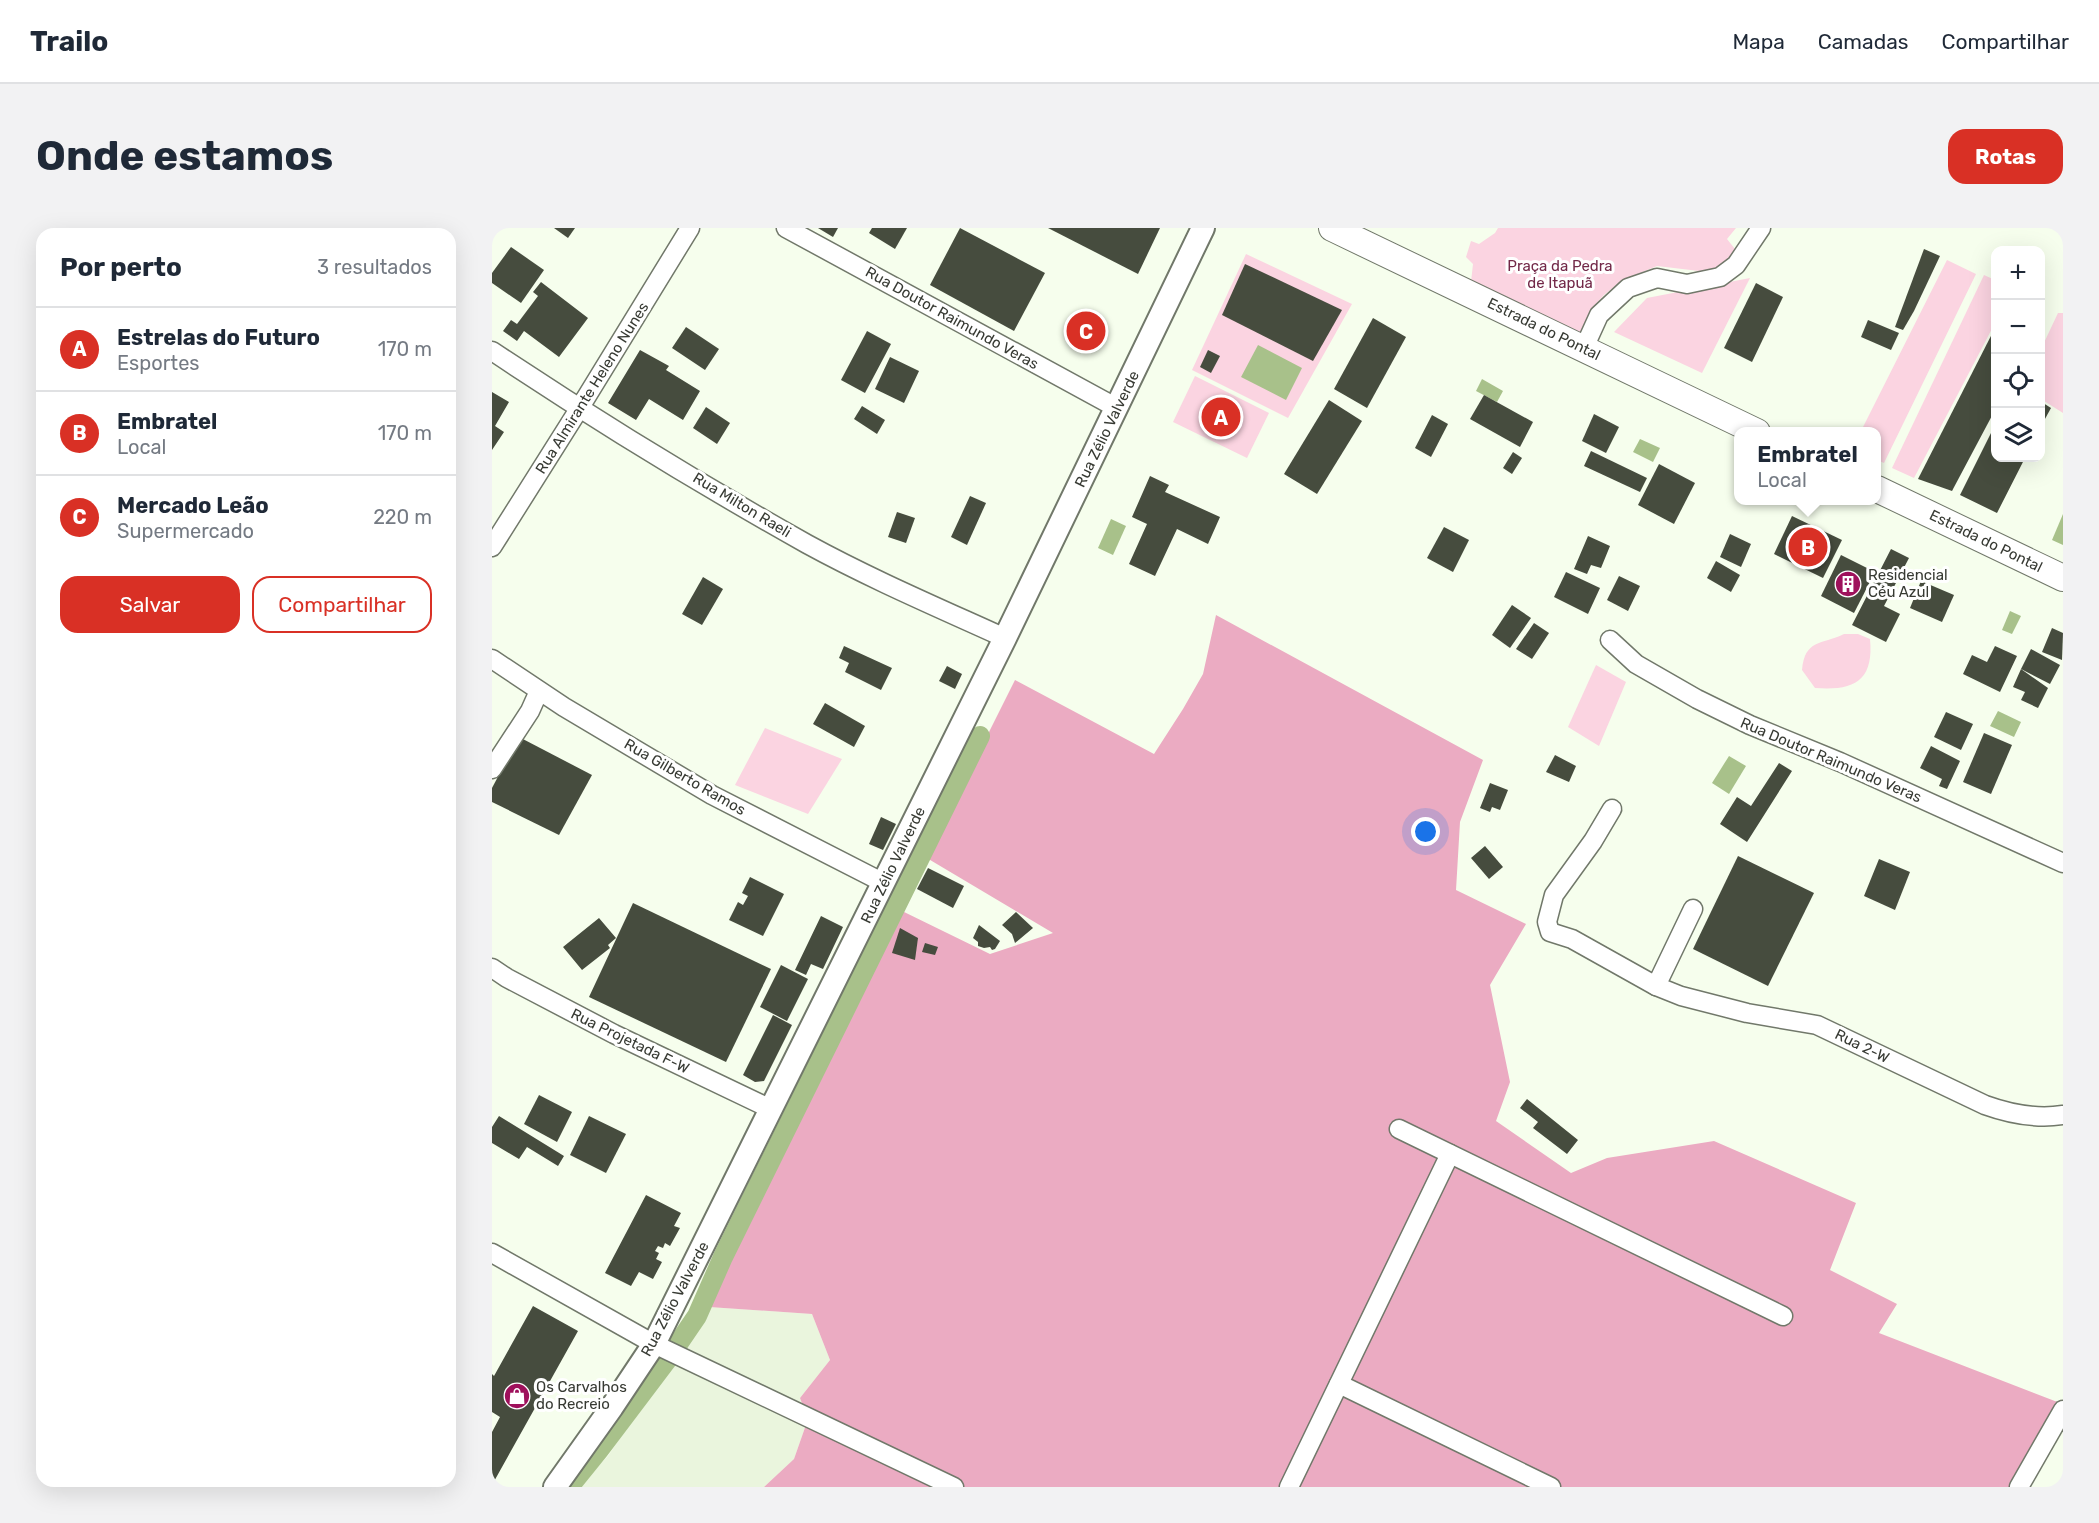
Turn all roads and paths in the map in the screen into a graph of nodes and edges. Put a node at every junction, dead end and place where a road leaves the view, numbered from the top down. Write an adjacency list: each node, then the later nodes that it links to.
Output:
1 (690, 228): 9 (street, Rua Almirante Heleno Nunes)
2 (786, 228): 8 (street, Rua Doutor Raimundo Veras)
3 (1203, 228): 8 (street, Rua Zélio Valverde)
4 (1332, 228): 6 (main road, Estrada do Pontal)
5 (1761, 228): 6 (street)
6 (1584, 348): 10 (main road, Estrada do Pontal)
7 (492, 351): 9 (street, Rua Milton Raeli)
8 (1117, 408): 14 (street, Rua Zélio Valverde)
9 (579, 409): 12 (street, Rua Almirante Heleno Nunes); 14 (street, Rua Milton Raeli)
10 (1747, 427)
11 (1881, 491): 13 (main road, Estrada do Pontal)
12 (492, 547)
13 (2063, 578)
14 (1005, 639): 21 (street, Rua Zélio Valverde)
15 (1610, 640): 20 (street, Rua Doutor Raimundo Veras)
16 (492, 659): 17 (street, Rua Gilberto Ramos)
17 (540, 691): 18 (street); 21 (street, Rua Gilberto Ramos)
18 (492, 769)
19 (1612, 808): 24 (street, Rua 2-W)
20 (2063, 863)
21 (884, 882): 25 (street, Rua Zélio Valverde)
22 (1693, 909): 24 (street)
23 (492, 968): 25 (street, Rua Projetada F-W)
24 (1656, 986): 26 (street, Rua 2-W)
25 (771, 1109): 31 (street, Rua Zélio Valverde)
26 (2063, 1115)
27 (1399, 1129): 28 (street)
28 (1450, 1154): 30 (street); 32 (street)
29 (492, 1253): 31 (street)
30 (1783, 1316)
31 (654, 1344): 34 (street, Rua Zélio Valverde); 35 (street)
32 (1339, 1384): 36 (street); 37 (street)
33 (2063, 1410): 38 (street)
34 (555, 1487)
35 (954, 1487)
36 (1289, 1487)
37 (1551, 1487)
38 (2019, 1487)

